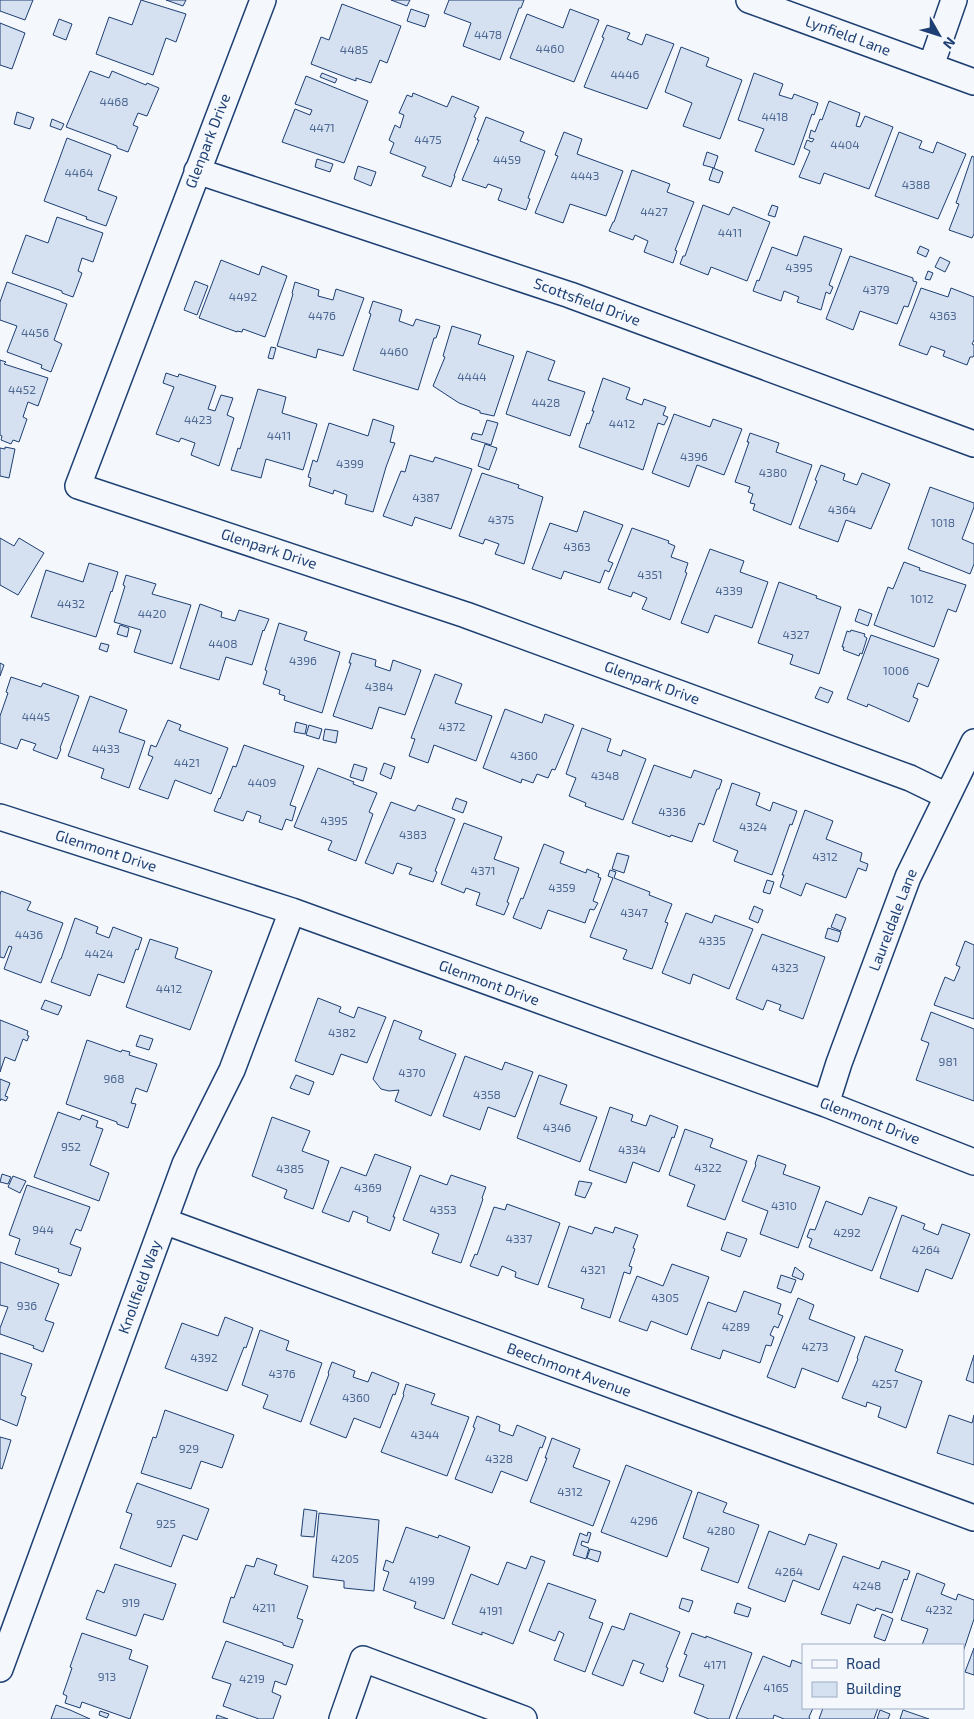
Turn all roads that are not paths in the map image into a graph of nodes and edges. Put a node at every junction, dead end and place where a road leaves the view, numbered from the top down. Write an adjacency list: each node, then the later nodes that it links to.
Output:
1 (262, 0): 6 (street, Glenpark Drive)
2 (750, 0): 4 (street, Lynfield Lane)
3 (954, 0): 4 (street)
4 (931, 66): 5 (street, Lynfield Lane)
5 (974, 82)
6 (197, 171): 7 (street, Scottsfield Drive); 9 (street, Glenpark Drive)
7 (974, 444)
8 (974, 742): 9 (street, Laureldale Lane)
9 (947, 796): 12 (street, Laureldale Lane)
10 (0, 817): 11 (street, Glenmont Drive)
11 (292, 912): 12 (street, Glenmont Drive); 14 (street, Knollfield Way)
12 (826, 1104): 13 (street, Glenmont Drive)
13 (974, 1162)
14 (164, 1222): 15 (street, Beechmont Avenue); 16 (street, Knollfield Way)
15 (974, 1518)
16 (0, 1669)
17 (342, 1719): 18 (street)
18 (524, 1719)

